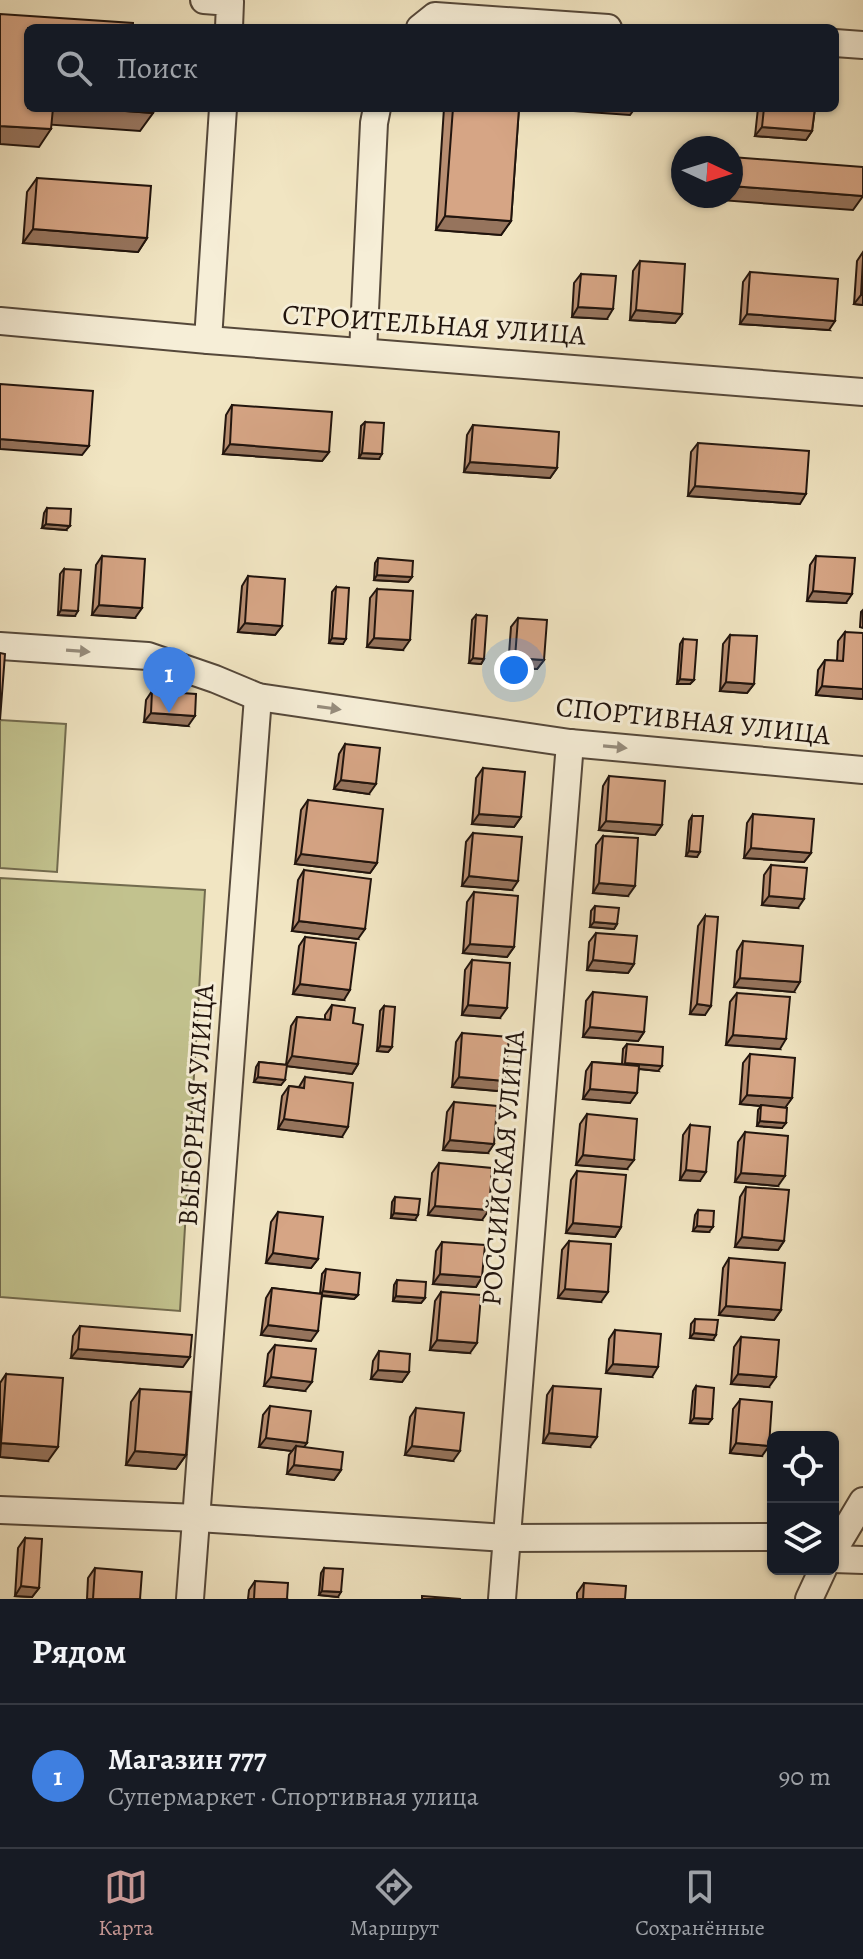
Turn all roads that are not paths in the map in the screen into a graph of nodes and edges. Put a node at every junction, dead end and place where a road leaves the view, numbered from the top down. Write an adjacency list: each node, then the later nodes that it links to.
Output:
1 (204, 0): 2 (street)
2 (229, 15)
3 (427, 22): 4 (street)
4 (487, 24)
5 (839, 43): 6 (street)
6 (863, 45)
7 (223, 112): 10 (street)
8 (376, 112): 11 (street)
9 (0, 321): 10 (street, СТРОИТЕЛЬНАЯ УЛИЦА)
10 (208, 340): 11 (street, СТРОИТЕЛЬНАЯ УЛИЦА)
11 (363, 352): 12 (street, СТРОИТЕЛЬНАЯ УЛИЦА)
12 (863, 392)
13 (0, 646): 14 (street, СПОРТИВНАЯ УЛИЦА, one-way to 14)
14 (258, 697): 15 (street, СПОРТИВНАЯ УЛИЦА, one-way to 15); 19 (street, ВЫБОРНАЯ УЛИЦА)
15 (570, 743): 16 (street, СПОРТИВНАЯ УЛИЦА, one-way to 16); 21 (street, РОССИЙСКАЯ УЛИЦА)
16 (863, 770)
17 (863, 1501): 22 (street)
18 (0, 1510): 19 (street)
19 (198, 1518): 21 (street); 26 (street, ВЫБОРНАЯ УЛИЦА)
20 (767, 1537): 21 (street)
21 (506, 1538): 27 (street, РОССИЙСКАЯ УЛИЦА)
22 (839, 1541)
23 (839, 1559): 24 (street)
24 (863, 1560)
25 (820, 1575): 28 (street)
26 (190, 1599)
27 (502, 1599)
28 (809, 1599)

